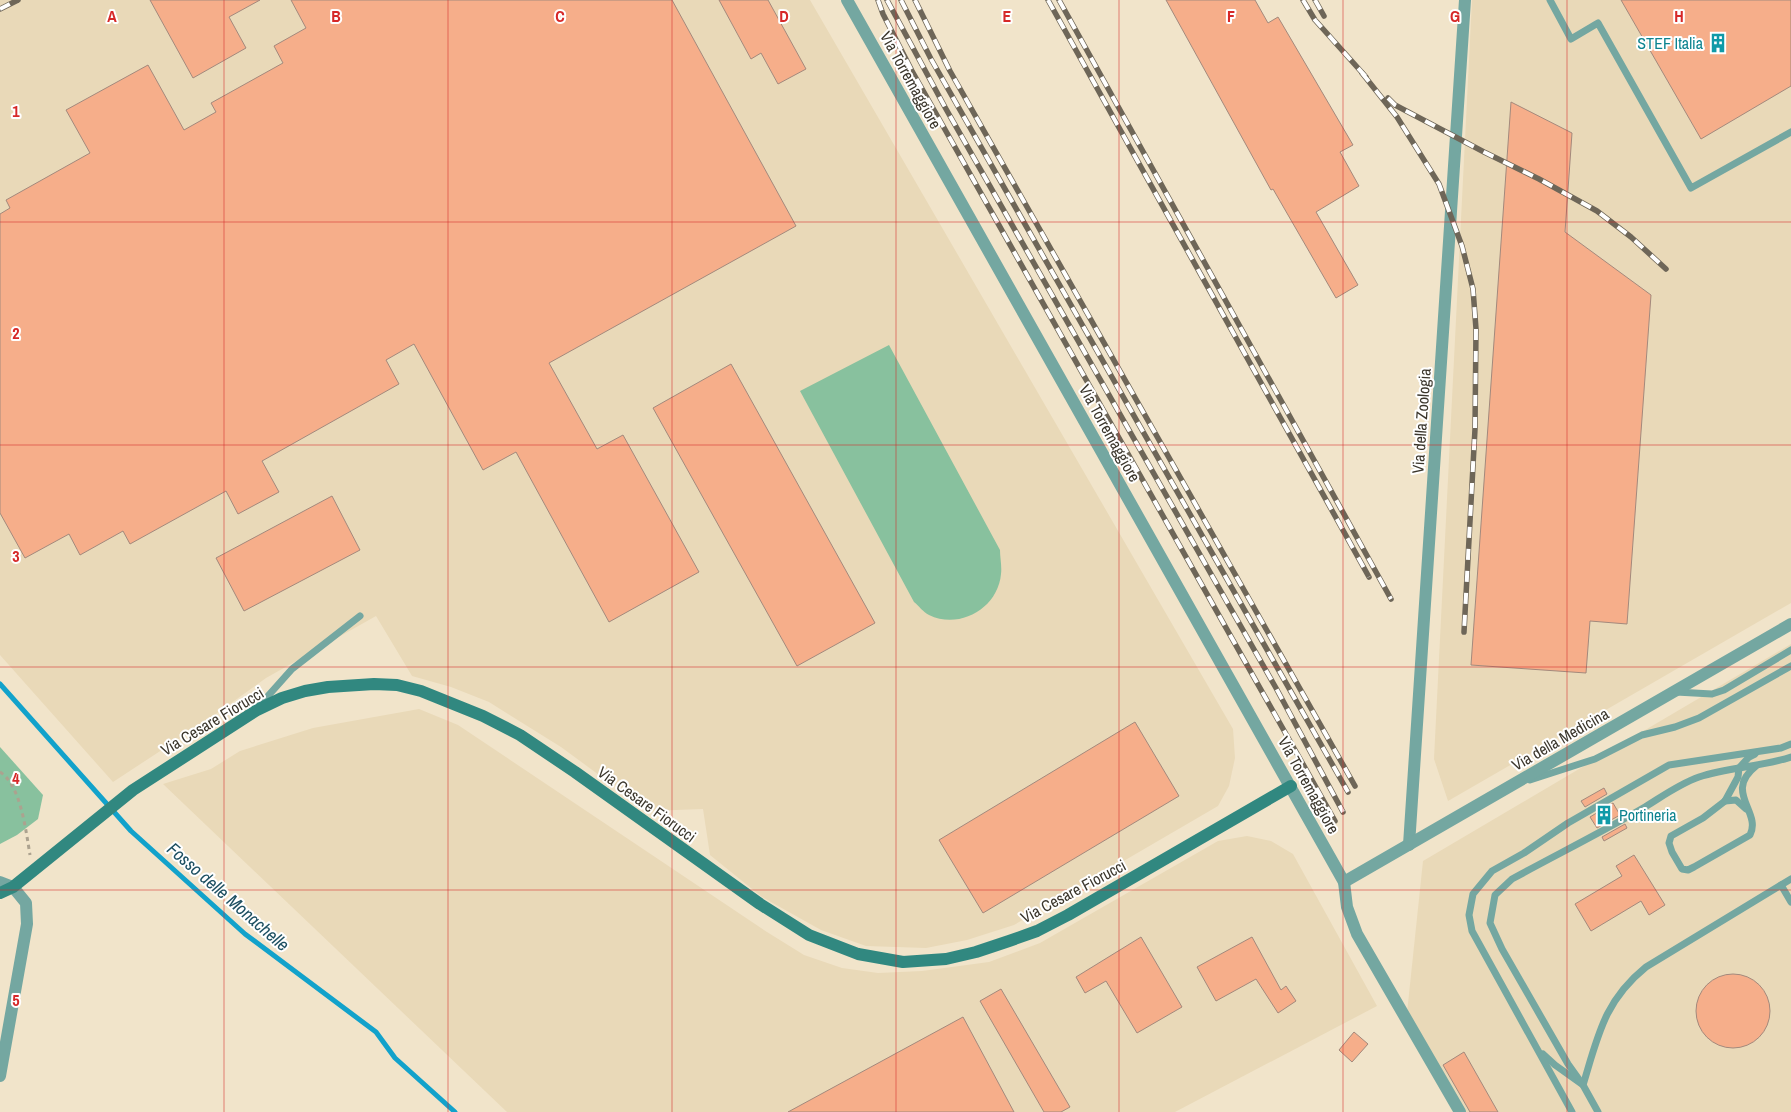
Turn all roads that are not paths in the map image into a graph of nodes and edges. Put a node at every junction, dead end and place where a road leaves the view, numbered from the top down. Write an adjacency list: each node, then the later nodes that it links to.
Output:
1 (847, 0): 16 (street, Via Torremaggiore)
2 (1464, 0): 20 (street, Via della Zoologia)
3 (1550, 0): 4 (lane)
4 (1791, 132)
5 (360, 616): 10 (lane)
6 (1791, 624): 9 (street, Via della Medicina)
7 (1791, 650): 9 (lane)
8 (1791, 666): 17 (lane)
9 (1673, 692): 17 (street, Via della Medicina)
10 (254, 712): 16 (street, Via Cesare Fiorucci); 25 (street, Via Cesare Fiorucci)
11 (1791, 744): 12 (lane)
12 (1760, 751): 15 (lane); 28 (lane)
13 (1791, 757): 14 (lane)
14 (1756, 766): 15 (lane); 19 (lane)
15 (1739, 768): 18 (lane); 30 (lane)
16 (1291, 786): 23 (street, Via Torremaggiore)
17 (1511, 786): 20 (street, Via della Medicina)
18 (1725, 801): 19 (lane); 19 (lane)
19 (1750, 816)
20 (1409, 844): 23 (street, Via della Medicina)
21 (1791, 879): 24 (lane)
22 (0, 882): 25 (street)
23 (1344, 882): 31 (street)
24 (1781, 885): 27 (lane); 30 (lane)
25 (12, 888): 26 (street, Via Cesare Fiorucci); 29 (street)
26 (0, 893)
27 (1791, 902)
28 (1527, 1030): 30 (lane); 32 (lane)
29 (0, 1076)
30 (1583, 1085): 33 (lane)
31 (1460, 1112)
32 (1572, 1112)
33 (1598, 1112)

